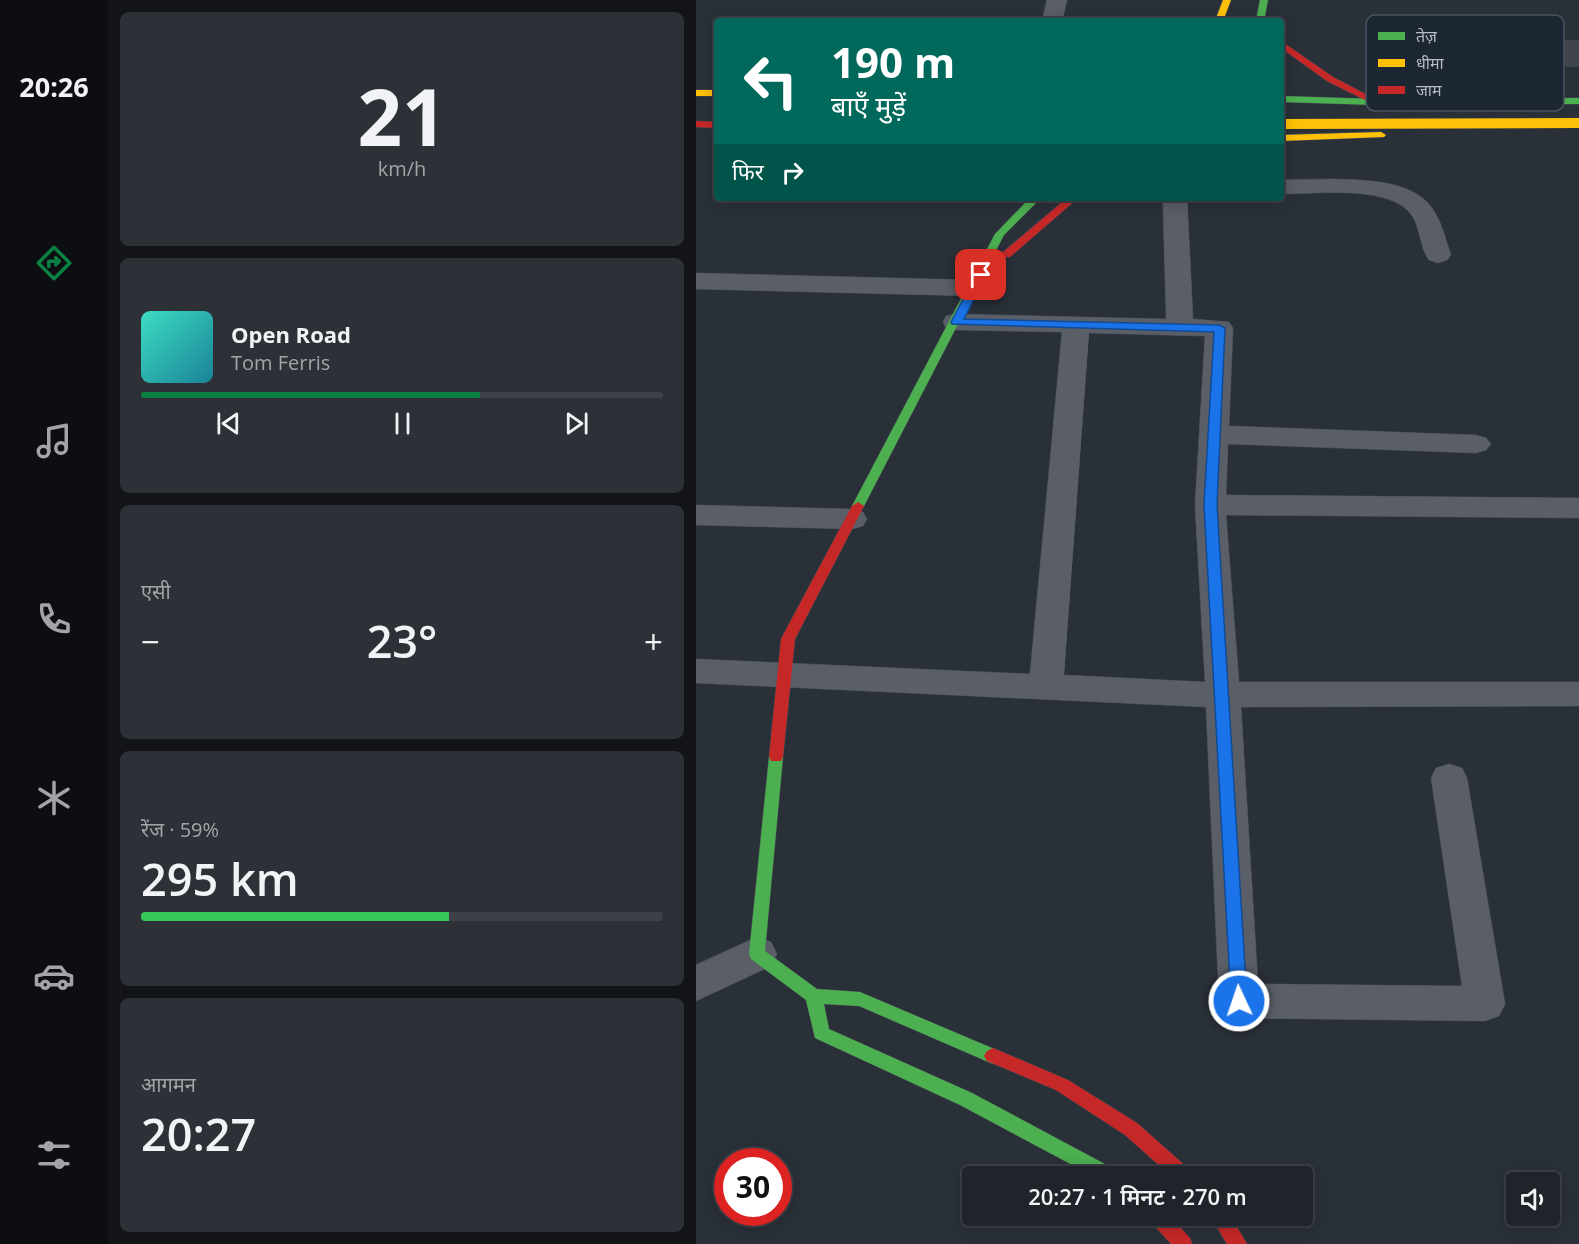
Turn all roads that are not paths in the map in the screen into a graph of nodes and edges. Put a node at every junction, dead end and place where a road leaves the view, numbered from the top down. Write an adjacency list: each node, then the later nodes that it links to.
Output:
1 (1057, 0): 4 (street)
2 (1227, 0): 5 (street)
3 (1264, 0): 6 (street)
4 (1053, 18)
5 (1220, 18)
6 (1261, 18)
7 (1284, 46): 12 (street)
8 (696, 80): 9 (street)
9 (714, 80)
10 (696, 93): 11 (street)
11 (714, 93)
12 (1366, 97)
13 (1284, 99): 16 (street)
14 (1564, 100): 15 (street)
15 (1579, 100)
16 (1366, 102)
17 (1284, 111): 18 (street)
18 (1366, 111)
19 (1366, 111): 21 (street)
20 (1376, 111): 27 (street)
21 (1564, 111)
22 (1579, 123): 24 (street, bridge)
23 (696, 124): 25 (street)
24 (1284, 124)
25 (714, 125)
26 (1579, 130): 27 (street)
27 (1372, 135): 28 (street)
28 (1284, 138)
29 (1284, 187): 33 (street)
30 (1033, 201): 35 (street)
31 (1070, 201): 35 (street)
32 (1175, 201): 38 (street)
33 (1438, 255)
34 (696, 281): 35 (street)
35 (978, 282): 36 (street)
36 (956, 322): 37 (street); 44 (street)
37 (1076, 325): 38 (street); 47 (street)
38 (1180, 327): 39 (street)
39 (1214, 434): 40 (street); 41 (street)
40 (1476, 444)
41 (1210, 505): 42 (street); 49 (street)
42 (1579, 508)
43 (696, 514): 44 (street)
44 (852, 519): 46 (street)
45 (696, 671): 46 (street)
46 (784, 674): 47 (street); 51 (street)
47 (1046, 687): 49 (street)
48 (1579, 694): 49 (street)
49 (1223, 695): 50 (street)
50 (1449, 778)
51 (757, 954): 52 (street); 53 (street)
52 (696, 984)
53 (814, 996): 54 (street); 55 (street)
54 (1091, 1166)
55 (1173, 1166)
56 (1167, 1226): 58 (street)
57 (1226, 1226): 59 (street)
58 (1183, 1244)
59 (1238, 1244)

